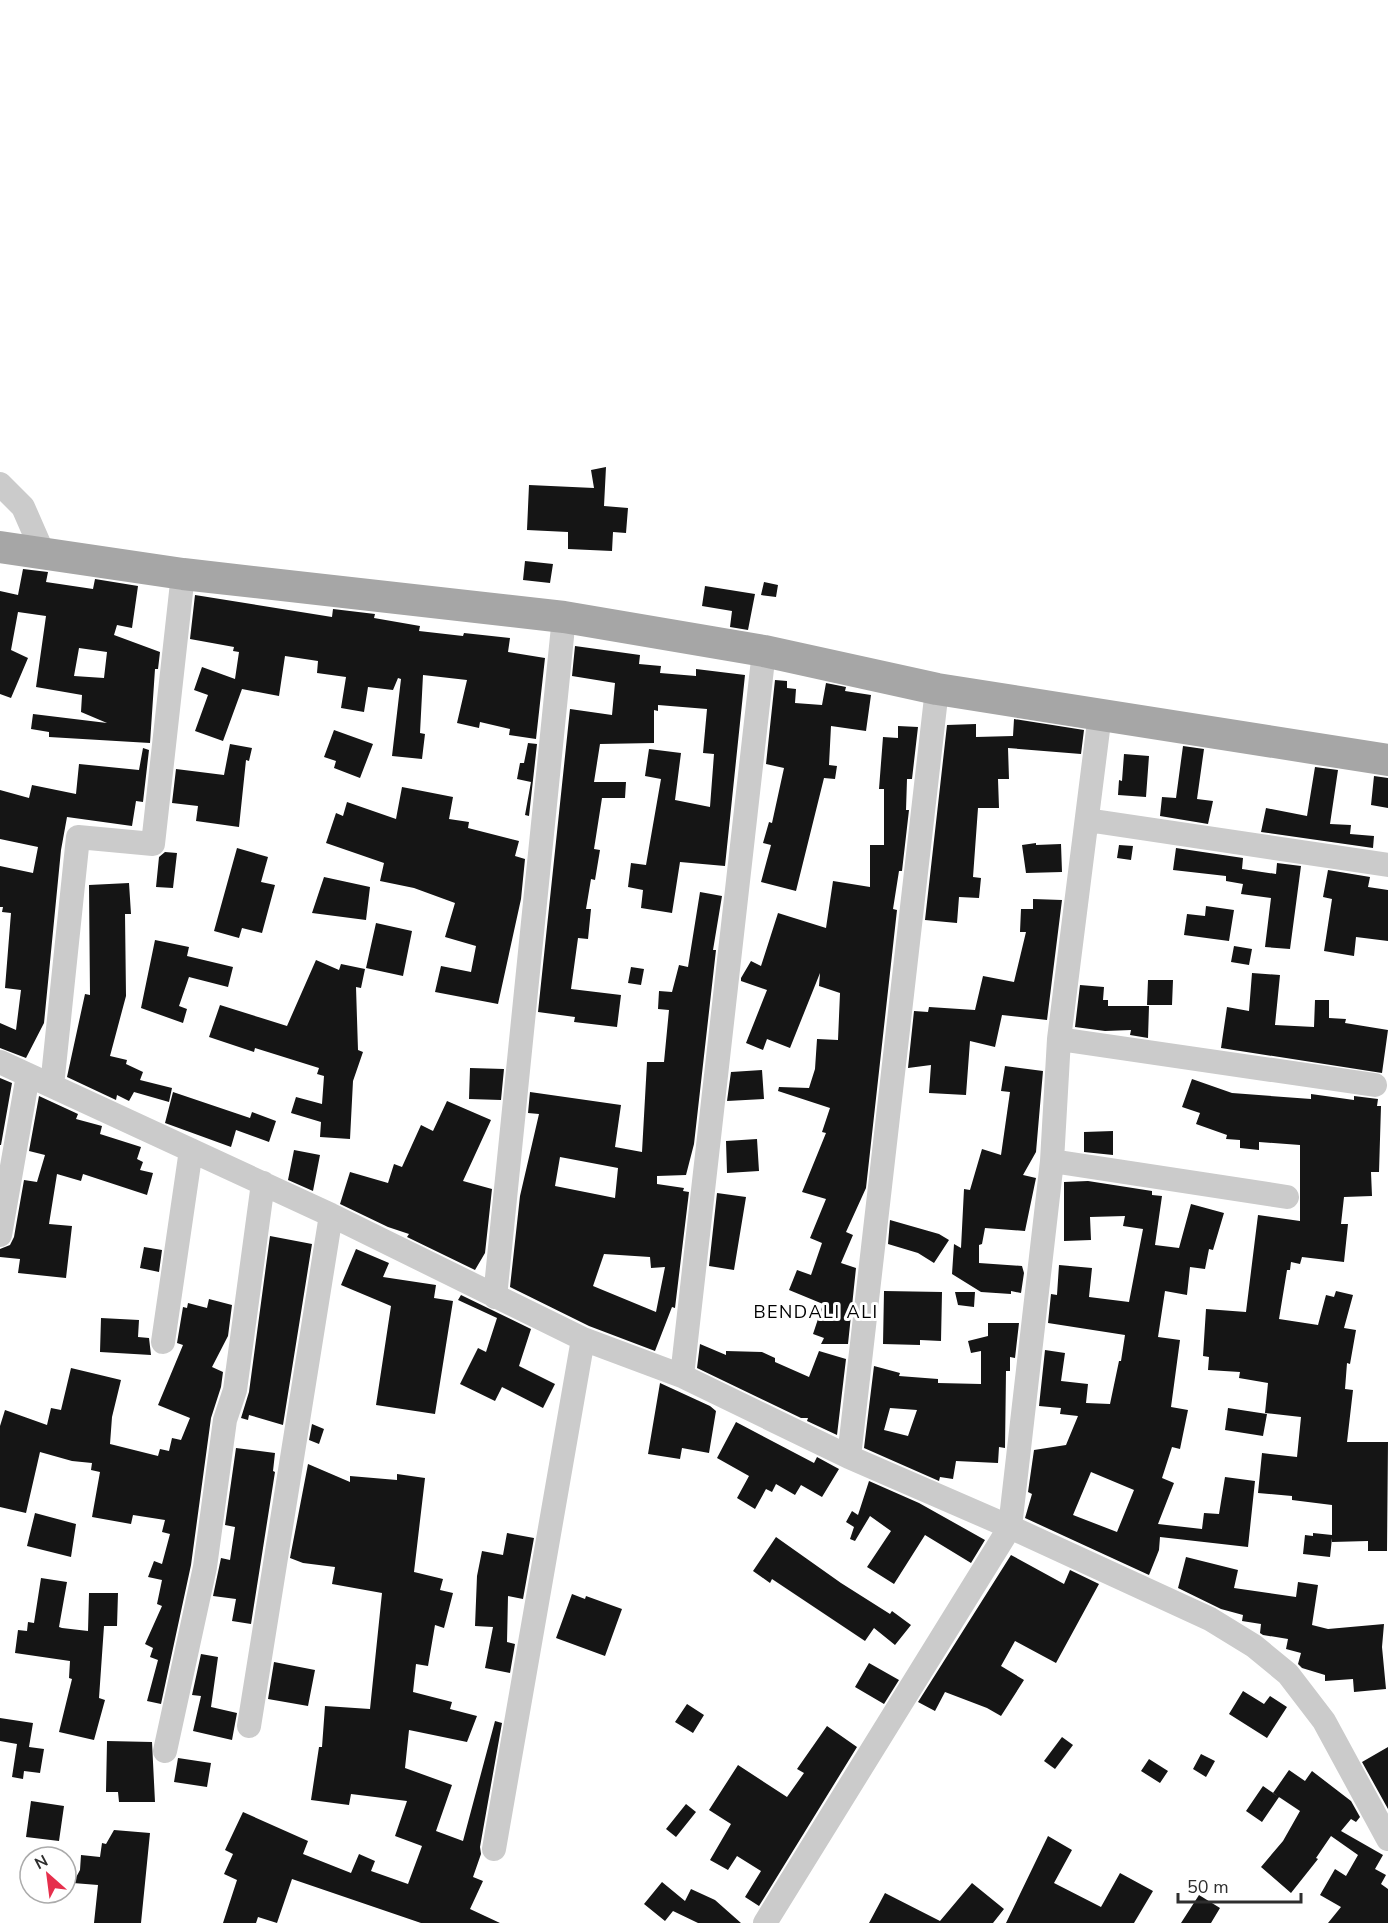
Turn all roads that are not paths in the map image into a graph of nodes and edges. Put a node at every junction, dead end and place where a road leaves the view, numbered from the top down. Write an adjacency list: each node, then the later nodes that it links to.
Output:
1 (0, 484): 3 (street)
2 (0, 547): 3 (main road)
3 (44, 555): 4 (main road)
4 (183, 574): 5 (main road); 16 (street)
5 (564, 617): 6 (main road); 23 (street)
6 (764, 651): 7 (main road); 26 (street)
7 (937, 689): 8 (main road); 27 (street)
8 (1100, 714): 9 (main road); 10 (street)
9 (1388, 760)
10 (1087, 820): 11 (street); 12 (street)
11 (1388, 865)
12 (1059, 1040): 15 (street); 18 (street)
13 (0, 1062): 14 (street)
14 (28, 1075): 16 (street); 22 (street)
15 (1375, 1085)
16 (52, 1086): 17 (street)
17 (191, 1150): 19 (street); 25 (street)
18 (1052, 1161): 20 (street); 28 (street)
19 (263, 1183): 21 (street); 30 (street)
20 (1287, 1197)
21 (331, 1215): 23 (street); 29 (street)
22 (0, 1236)
23 (495, 1297): 24 (street)
24 (583, 1339): 26 (street); 32 (street)
25 (163, 1342)
26 (682, 1376): 27 (street)
27 (849, 1457): 28 (street)
28 (1010, 1527): 31 (street); 33 (street)
29 (249, 1726)
30 (165, 1751)
31 (1388, 1839)
32 (495, 1849)
33 (765, 1923)

